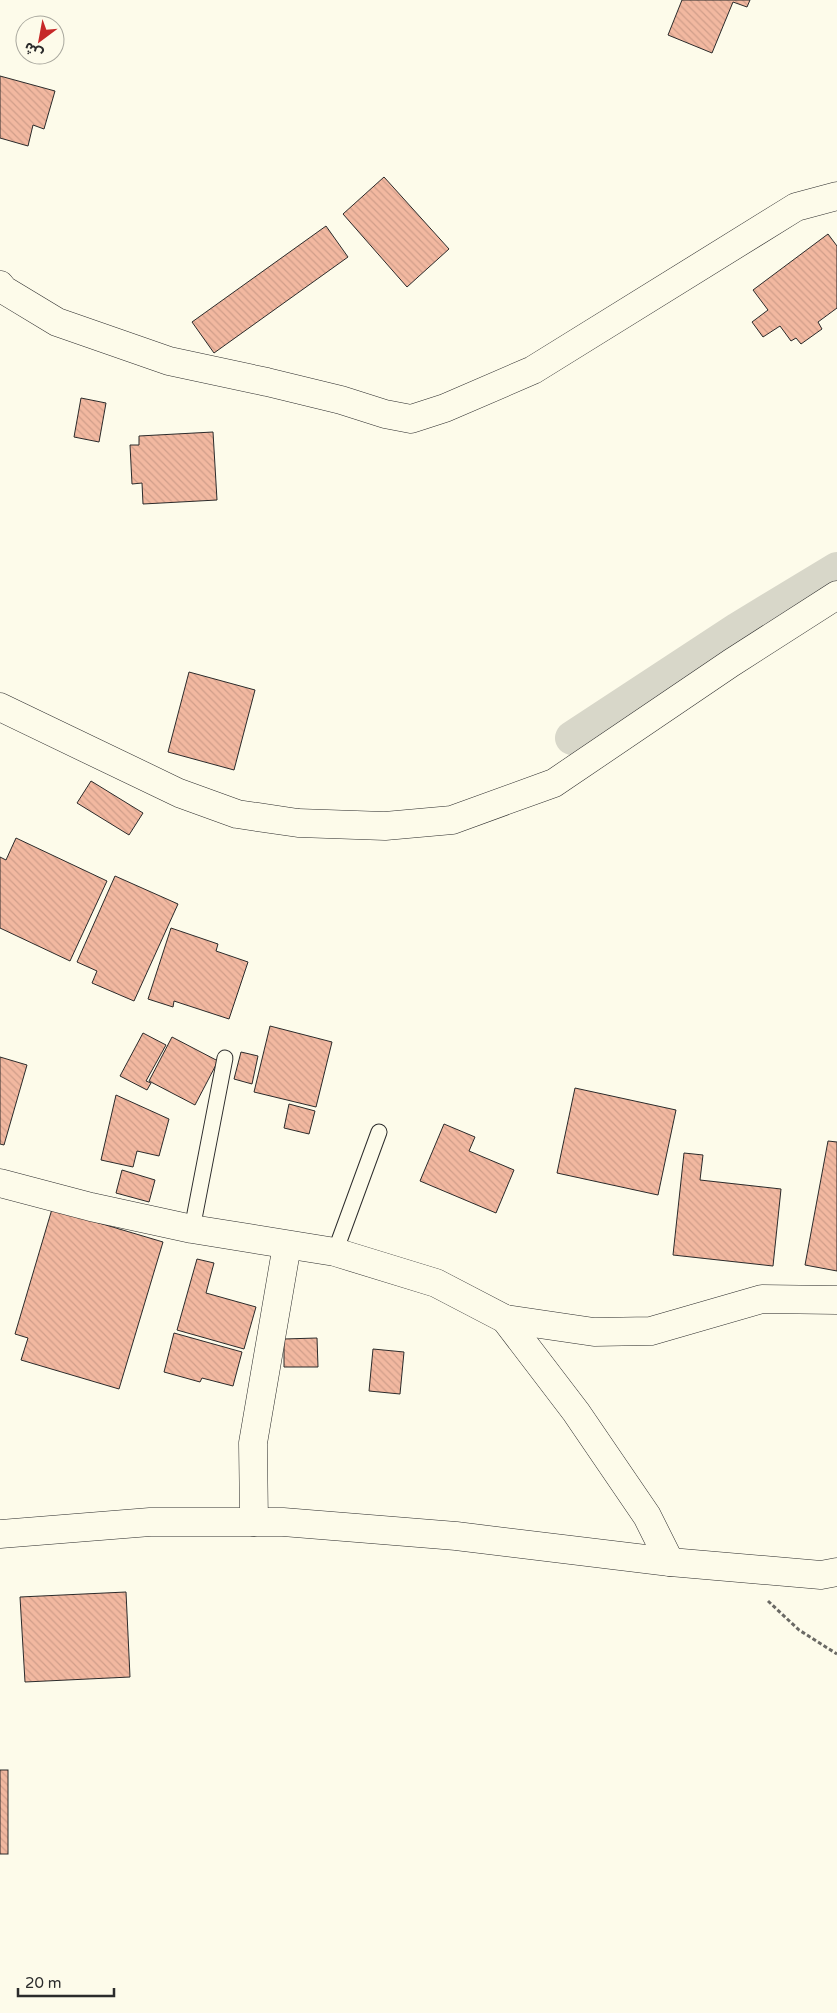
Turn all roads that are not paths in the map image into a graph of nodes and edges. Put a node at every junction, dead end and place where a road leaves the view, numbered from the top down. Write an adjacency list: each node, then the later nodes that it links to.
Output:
1 (837, 196): 2 (street)
2 (0, 285)
3 (837, 595): 4 (street)
4 (0, 706)
5 (225, 1058): 8 (lane)
6 (379, 1132): 10 (lane)
7 (0, 1183): 8 (street)
8 (192, 1229): 9 (street)
9 (287, 1245): 10 (street); 13 (street)
10 (335, 1252): 12 (street)
11 (837, 1300): 12 (street)
12 (505, 1319): 15 (street)
13 (254, 1522): 14 (street); 15 (street)
14 (0, 1534)
15 (670, 1562): 16 (street)
16 (837, 1572)

